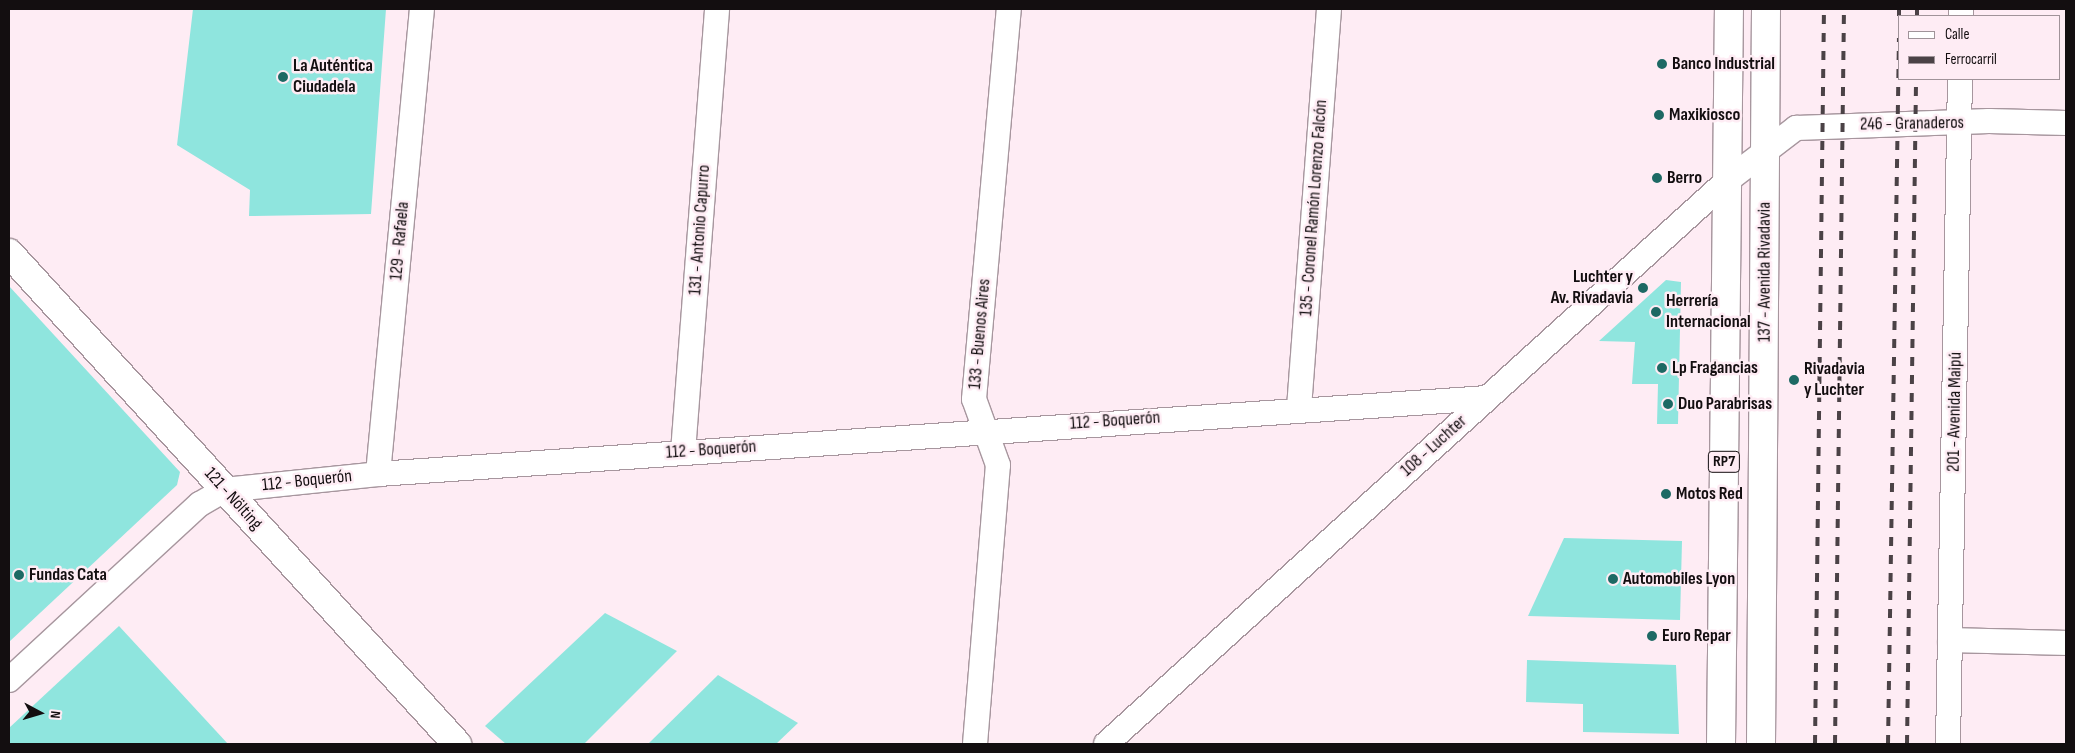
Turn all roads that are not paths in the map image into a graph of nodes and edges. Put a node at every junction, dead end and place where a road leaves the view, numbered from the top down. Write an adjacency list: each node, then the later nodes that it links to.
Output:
1 (422, 9): 17 (street, 129 - Rafaela)
2 (717, 9): 16 (street, 131 - Antonio Capurro)
3 (1009, 9): 15 (street, 133 - Buenos Aires)
4 (1329, 9): 14 (street, 135 - Coronel Ramón Lorenzo Falcón)
5 (1729, 9): 11 (main road, RP7)
6 (1766, 9): 10 (main road, 137 - Avenida Rivadavia / RP7)
7 (1960, 80): 8 (street, 201 - Avenida Maipú)
8 (1960, 123): 9 (street, 246 - Granaderos); 10 (street, 246 - Granaderos); 19 (street, 201 - Avenida Maipú)
9 (2066, 123)
10 (1765, 151): 11 (street, 108 - Luchter); 26 (main road, 137 - Avenida Rivadavia / RP7)
11 (1728, 180): 13 (street, 108 - Luchter); 25 (main road, RP7)
12 (9, 253): 18 (main road, 121 - Nölting)
13 (1486, 398): 14 (street, 112 - Boquerón); 24 (street, 108 - Luchter)
14 (1299, 408): 15 (street, 112 - Boquerón)
15 (984, 431): 16 (street, 112 - Boquerón); 23 (street, 133 - Buenos Aires)
16 (683, 452): 17 (street, 112 - Boquerón)
17 (378, 474): 18 (street, 112 - Boquerón)
18 (224, 490): 21 (street, 112 - Boquerón); 22 (main road, 121 - Nölting)
19 (1950, 640): 20 (street); 27 (street, 201 - Avenida Maipú)
20 (2066, 643)
21 (9, 680)
22 (457, 744)
23 (975, 744)
24 (1106, 744)
25 (1721, 744)
26 (1761, 744)
27 (1948, 744)

